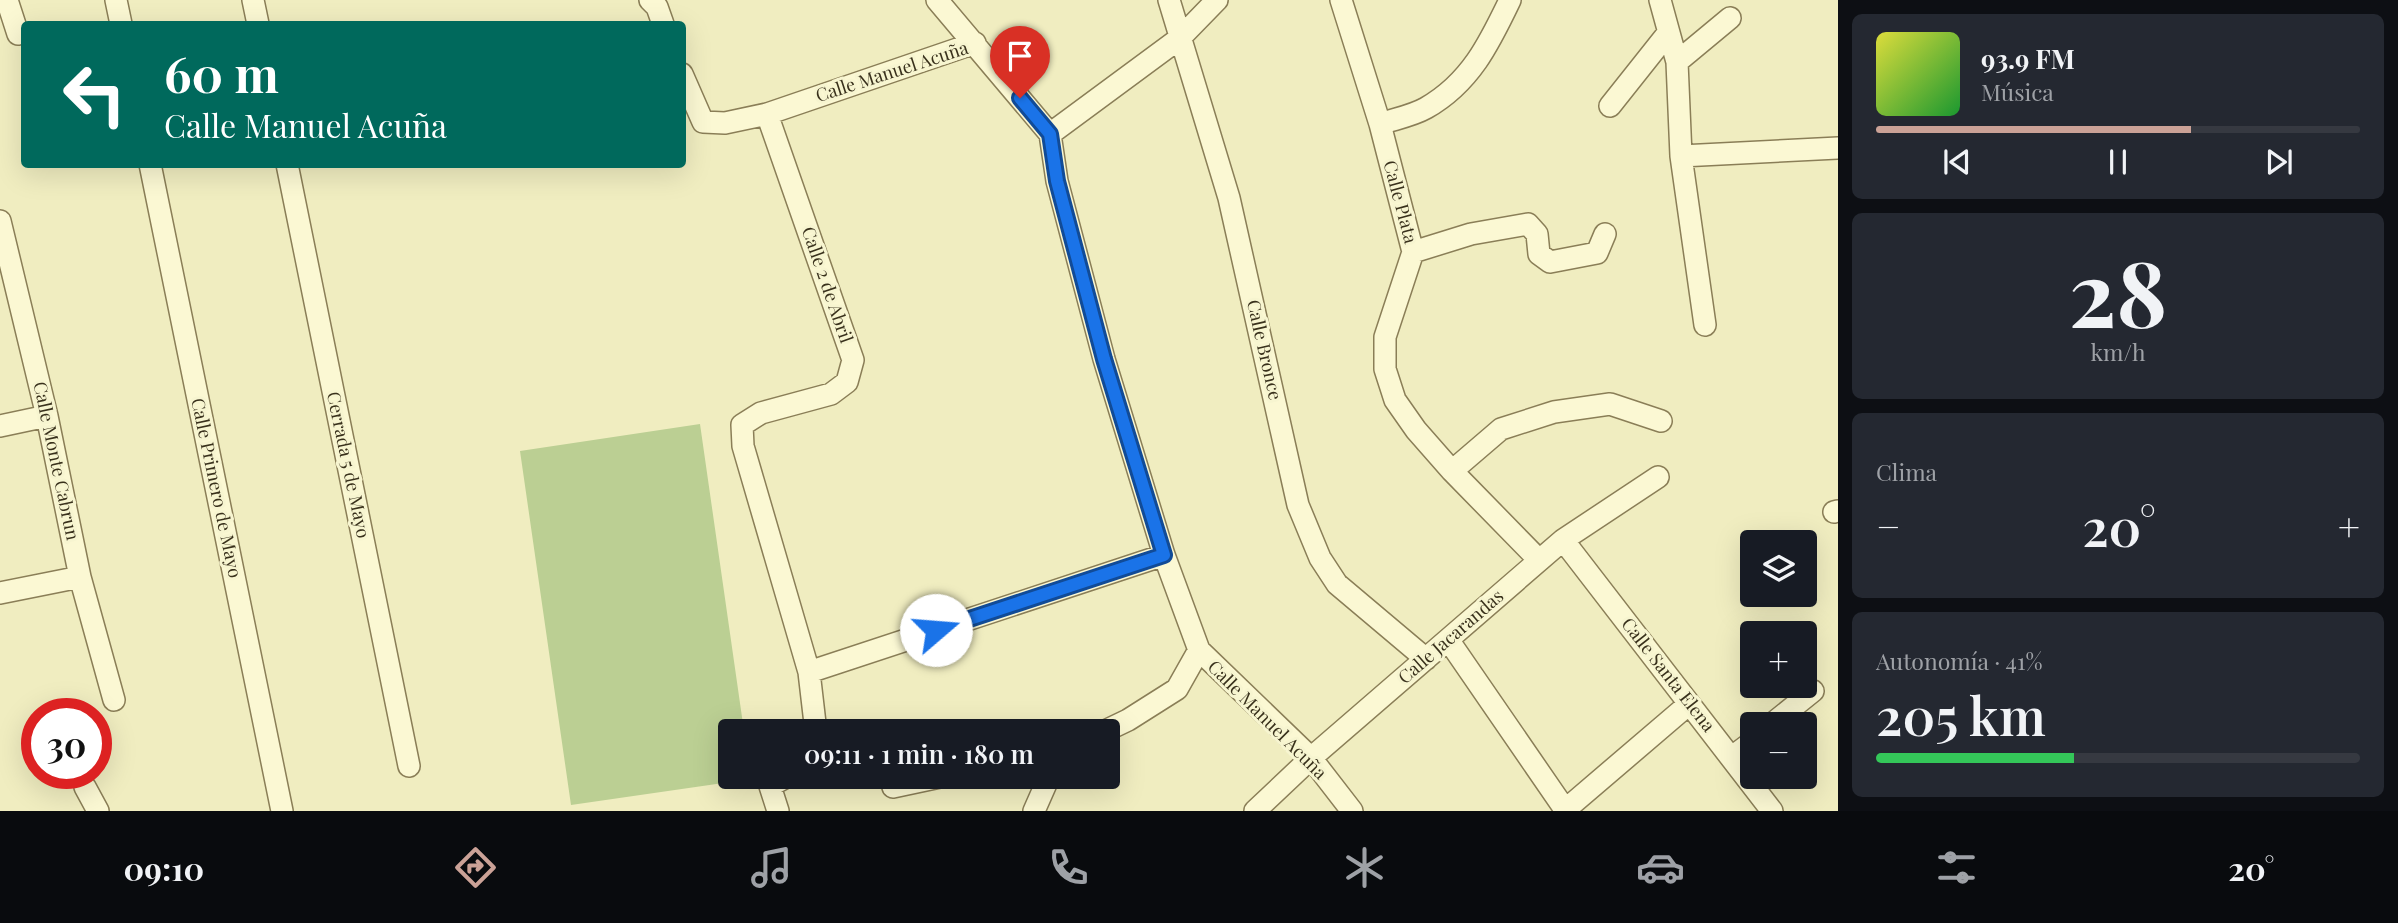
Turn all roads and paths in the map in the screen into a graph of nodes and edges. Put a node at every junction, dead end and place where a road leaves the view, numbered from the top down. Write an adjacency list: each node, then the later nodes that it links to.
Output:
1 (7, 0): 14 (street)
2 (116, 0): 11 (street)
3 (253, 0): 12 (street)
4 (937, 0): 16 (street)
5 (1169, 0): 15 (street, Calle Bronce)
6 (1217, 0): 15 (street)
7 (1341, 0): 21 (street, Calle Plata)
8 (1510, 0): 21 (street)
9 (1660, 0): 13 (street)
10 (1730, 18): 17 (street)
11 (120, 21)
12 (257, 21)
13 (1668, 33): 17 (street); 19 (street)
14 (18, 34)
15 (1180, 38): 22 (street); 43 (street, Calle Bronce)
16 (975, 43): 20 (street, Calle Manuel Acuña); 22 (street, Calle Manuel Acuña)
17 (1677, 62): 24 (street)
18 (686, 83): 20 (street, Calle Manuel Acuña)
19 (1610, 106)
20 (767, 114): 44 (street, Calle 2 de Abril)
21 (1380, 124): 29 (street, Calle Plata)
22 (1050, 134): 37 (street, Calle Manuel Acuña)
23 (1838, 148): 24 (street)
24 (1681, 156): 30 (street)
25 (151, 168): 59 (street, Calle Primero de Mayo)
26 (288, 168): 54 (street, Cerrada 5 de Mayo)
27 (0, 221): 31 (street, Calle Monte Cabrun)
28 (1605, 234): 29 (street)
29 (1413, 252): 34 (street, Calle Plata)
30 (1705, 325)
31 (47, 416): 33 (street); 39 (street, Calle Monte Cabrun)
32 (1661, 421): 34 (street)
33 (0, 426)
34 (1452, 471): 38 (street, Calle Plata)
35 (1658, 477): 36 (street, Calle Jacarandas)
36 (1563, 540): 38 (street, Calle Jacarandas); 47 (street, Calle Santa Elena)
37 (1164, 555): 42 (street, Calle Manuel Acuña); 44 (street)
38 (1539, 561): 41 (street, Calle Jacarandas)
39 (80, 577): 40 (street); 46 (street, Calle Monte Cabrun)
40 (0, 593)
41 (1449, 641): 43 (street, Calle Jacarandas); 64 (street)
42 (1199, 650): 50 (street); 53 (street, Calle Manuel Acuña)
43 (1426, 659): 53 (street, Calle Jacarandas)
44 (809, 672): 49 (street)
45 (1804, 698): 48 (street)
46 (114, 700)
47 (1689, 704): 52 (street, Calle Santa Elena); 64 (street)
48 (1787, 712)
49 (814, 719)
50 (1120, 724)
51 (1740, 751): 52 (street)
52 (1732, 757): 65 (street, Calle Santa Elena)
53 (1311, 758): 62 (street, Calle Jacarandas); 63 (street, Calle Manuel Acuña)
54 (409, 766)
55 (86, 789): 58 (street)
56 (771, 789): 60 (street)
57 (1044, 789): 61 (street)
58 (98, 811)
59 (282, 811)
60 (778, 811)
61 (1034, 811)
62 (1255, 811)
63 (1352, 811)
64 (1566, 811)
65 (1772, 811)

